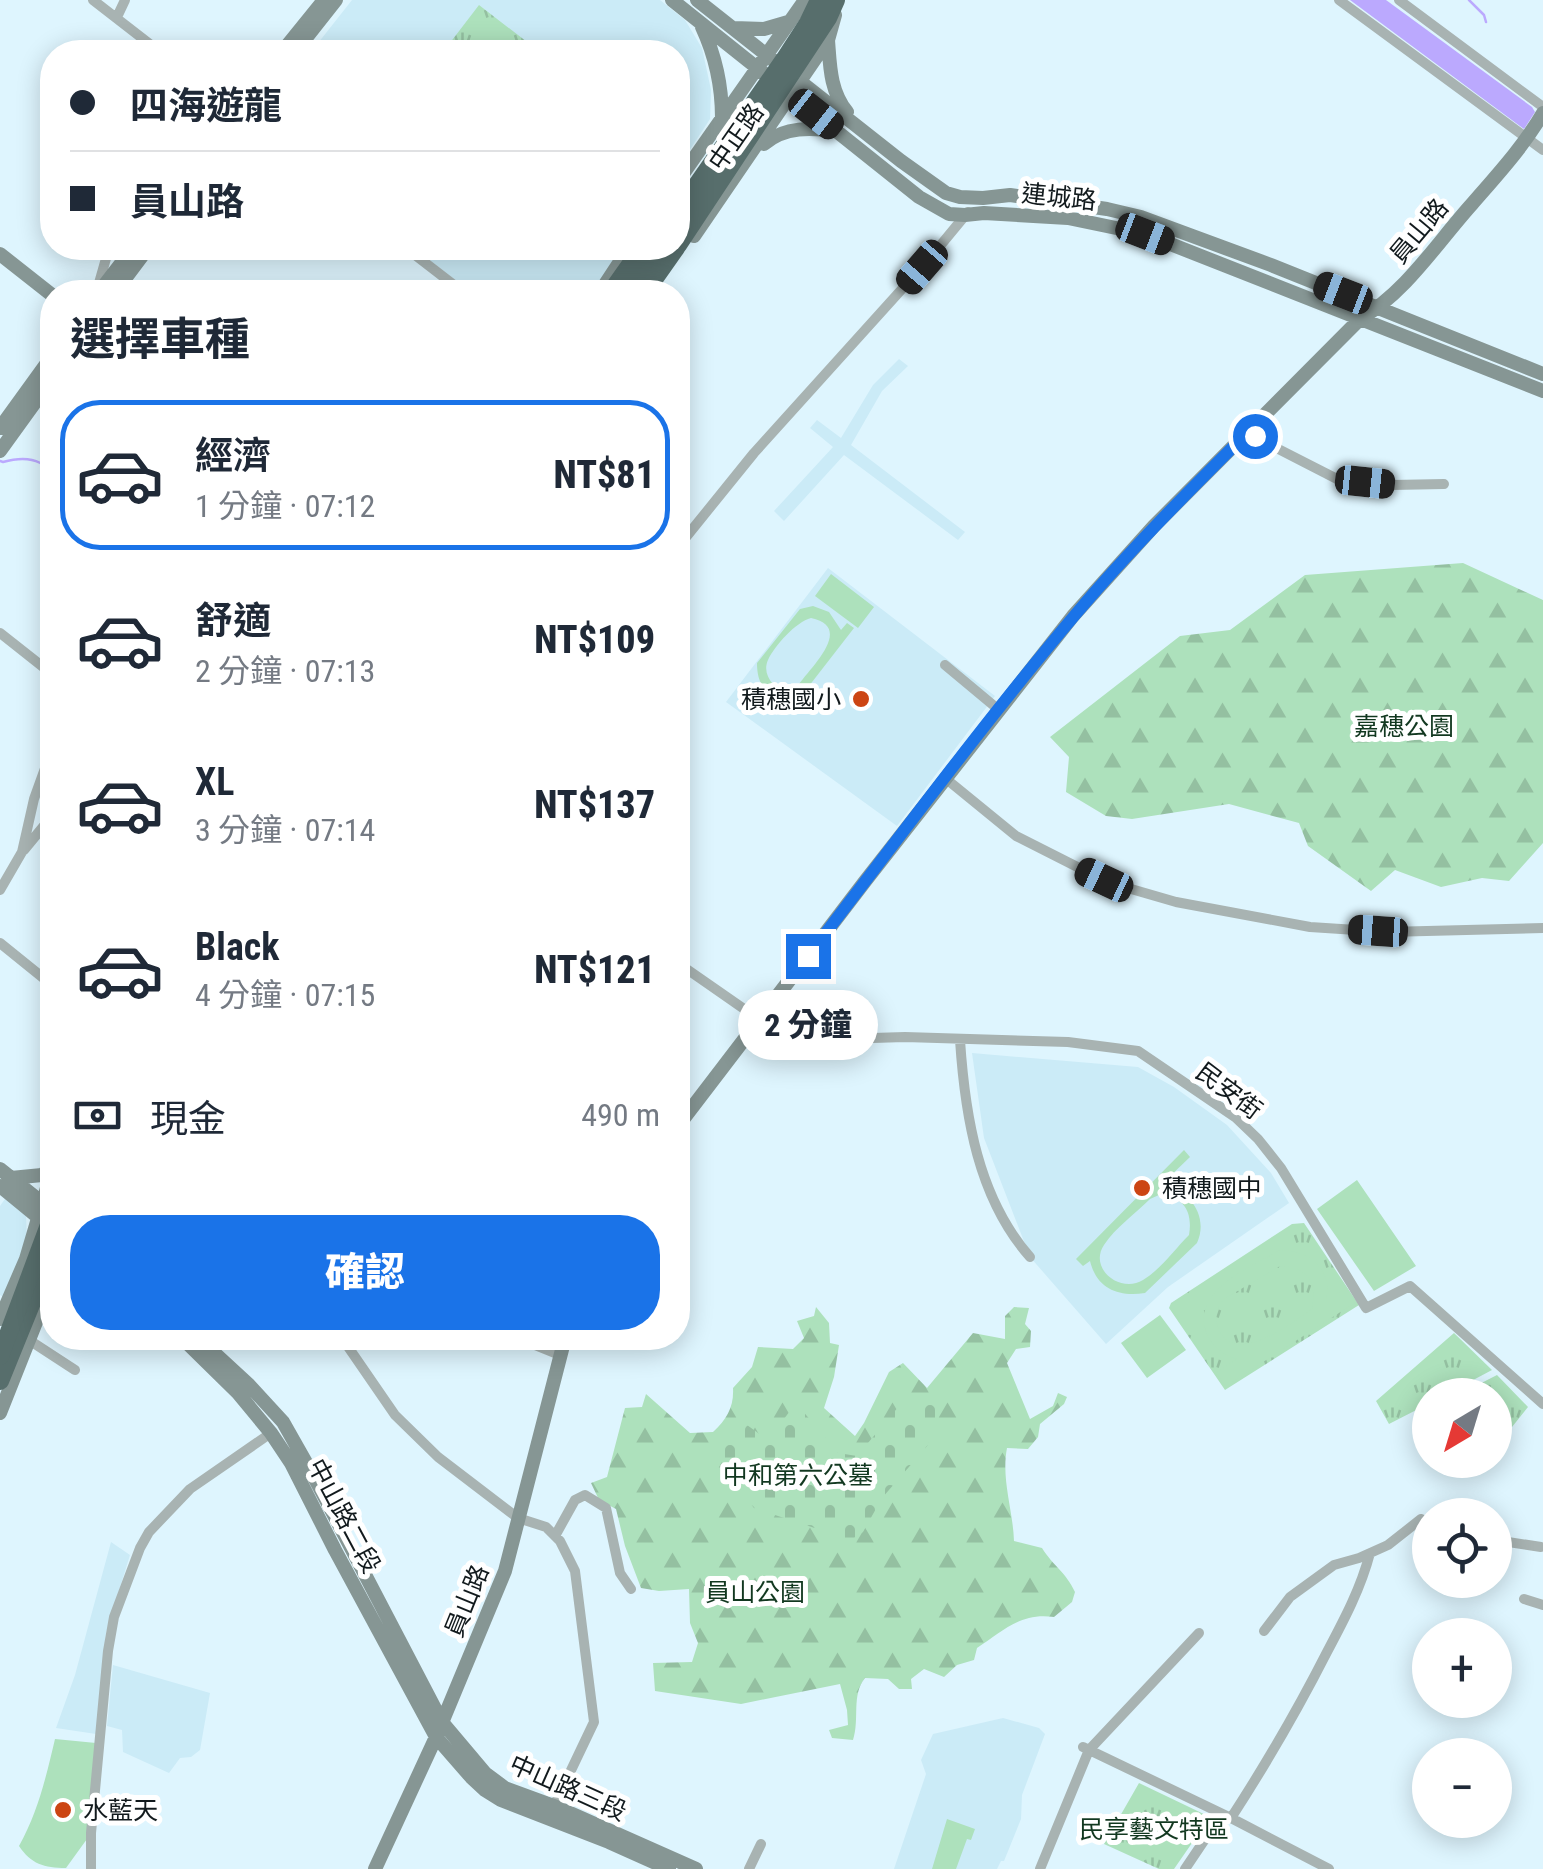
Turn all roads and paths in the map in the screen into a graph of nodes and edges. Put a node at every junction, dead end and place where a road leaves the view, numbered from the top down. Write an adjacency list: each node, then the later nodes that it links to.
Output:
1 (93, 0): 11 (street)
2 (125, 0): 11 (street)
3 (324, 0): 16 (main road)
4 (336, 0): 17 (main road)
5 (672, 0): 12 (main road, 連城路)
6 (697, 0): 14 (main road, 連城路)
7 (807, 0): 13 (main road, 中正路); 19 (main road); 31 (highway)
8 (829, 0): 18 (main road, 中正路); 32 (highway, bridge); 34 (highway, bridge); 36 (highway, bridge); 37 (highway, bridge)
9 (1339, 0): 27 (street)
10 (1400, 0): 23 (street)
11 (116, 17): 15 (street)
12 (700, 22): 20 (main road, 連城路); 24 (main road)
13 (788, 22): 14 (main road); 19 (main road, 中正路)
14 (733, 28): 19 (main road, 連城路)
15 (145, 40)
16 (292, 40)
17 (304, 40)
18 (828, 40): 21 (main road, 中正路); 25 (main road)
19 (771, 57): 20 (main road, 中正路); 21 (main road, 連城路)
20 (762, 71): 22 (main road, 連城路); 24 (main road, 中正路)
21 (797, 76): 22 (main road, 中正路); 25 (main road, 連城路)
22 (787, 91): 26 (main road, 連城路); 29 (main road, 中正路)
23 (1543, 111): 27 (main road, 員山路)
24 (722, 118): 30 (main road, 中正路)
25 (857, 124): 33 (main road, 連城路)
26 (837, 130): 29 (main road); 35 (main road, 連城路)
27 (1529, 137): 28 (street); 45 (main road, 員山路)
28 (1543, 150)
29 (748, 158): 38 (main road, 中正路)
30 (690, 164)
31 (690, 178)
32 (690, 198)
33 (983, 198): 35 (street); 45 (main road, 連城路)
34 (690, 199)
35 (965, 215): 46 (main road, 連城路); 55 (street)
36 (690, 216)
37 (690, 226)
38 (690, 242)
39 (0, 254): 44 (main road)
40 (123, 260): 42 (main road)
41 (422, 260): 43 (street)
42 (108, 280)
43 (447, 280)
44 (40, 286)
45 (1380, 307): 46 (main road, 員山路); 48 (main road, 連城路)
46 (1360, 319): 49 (main road, 連城路); 52 (main road, 員山路)
47 (40, 373): 51 (main road)
48 (1543, 374)
49 (1543, 391)
50 (40, 395): 53 (main road)
51 (0, 428)
52 (1247, 433): 54 (street); 59 (main road, 員山路)
53 (0, 451)
54 (1444, 484)
55 (690, 532)
56 (0, 633): 57 (street)
57 (40, 665)
58 (946, 665): 59 (street)
59 (999, 710): 60 (main road, 員山路)
60 (945, 778): 66 (street); 70 (main road, 員山路)
61 (40, 782): 63 (street)
62 (40, 830): 63 (street)
63 (22, 852): 64 (street); 65 (street)
64 (0, 879)
65 (0, 890)
66 (1543, 928)
67 (0, 943): 69 (street)
68 (690, 971): 70 (street, 民安街)
69 (40, 975)
70 (760, 1020): 71 (street, 民安街); 72 (main road, 員山路)
71 (960, 1040): 79 (street); 96 (street, 民安街)
72 (690, 1110)
73 (40, 1176): 74 (main road)
74 (4, 1178): 75 (main road)
75 (40, 1206)
76 (40, 1228): 80 (main road)
77 (40, 1233): 93 (highway, bridge)
78 (40, 1244): 80 (main road)
79 (1030, 1257)
80 (26, 1260): 83 (main road)
81 (40, 1283): 95 (highway)
82 (40, 1314): 84 (main road)
83 (0, 1319)
84 (29, 1340): 85 (street); 97 (main road)
85 (40, 1347)
86 (44, 1350): 94 (street)
87 (194, 1350): 98 (main road, 中山路二段)
88 (211, 1350): 110 (main road, 中山路二段)
89 (350, 1350): 99 (street)
90 (548, 1350): 92 (street)
91 (561, 1350): 92 (main road, 員山路)
92 (560, 1355): 99 (main road, 員山路)
93 (0, 1356)
94 (75, 1370)
95 (0, 1381)
96 (1543, 1404)
97 (0, 1413)
98 (271, 1433): 111 (main road, 中山路二段); 117 (street)
99 (518, 1518): 101 (street); 110 (main road, 員山路)
100 (1412, 1526): 104 (street)
101 (555, 1536): 105 (street); 113 (street)
102 (1512, 1543): 103 (street)
103 (1541, 1547)
104 (1370, 1553): 108 (street); 114 (street)
105 (631, 1589)
106 (1524, 1599): 107 (street)
107 (1543, 1605)
108 (1264, 1632)
109 (1199, 1633): 112 (street)
110 (442, 1722): 111 (main road, 員山路); 113 (main road, 中山路三段)
111 (436, 1737): 118 (main road, 員山路); 119 (main road, 中山路三段)
112 (1086, 1748): 114 (street); 122 (street)
113 (554, 1806): 120 (main road, 中山路三段)
114 (1227, 1816): 116 (street); 123 (street)
115 (761, 1844): 121 (street)
116 (1310, 1859): 124 (street); 125 (street)
117 (90, 1869)
118 (375, 1869)
119 (669, 1869)
120 (696, 1869)
121 (749, 1869)
122 (1040, 1869)
123 (1185, 1869)
124 (1302, 1869)
125 (1329, 1869)

